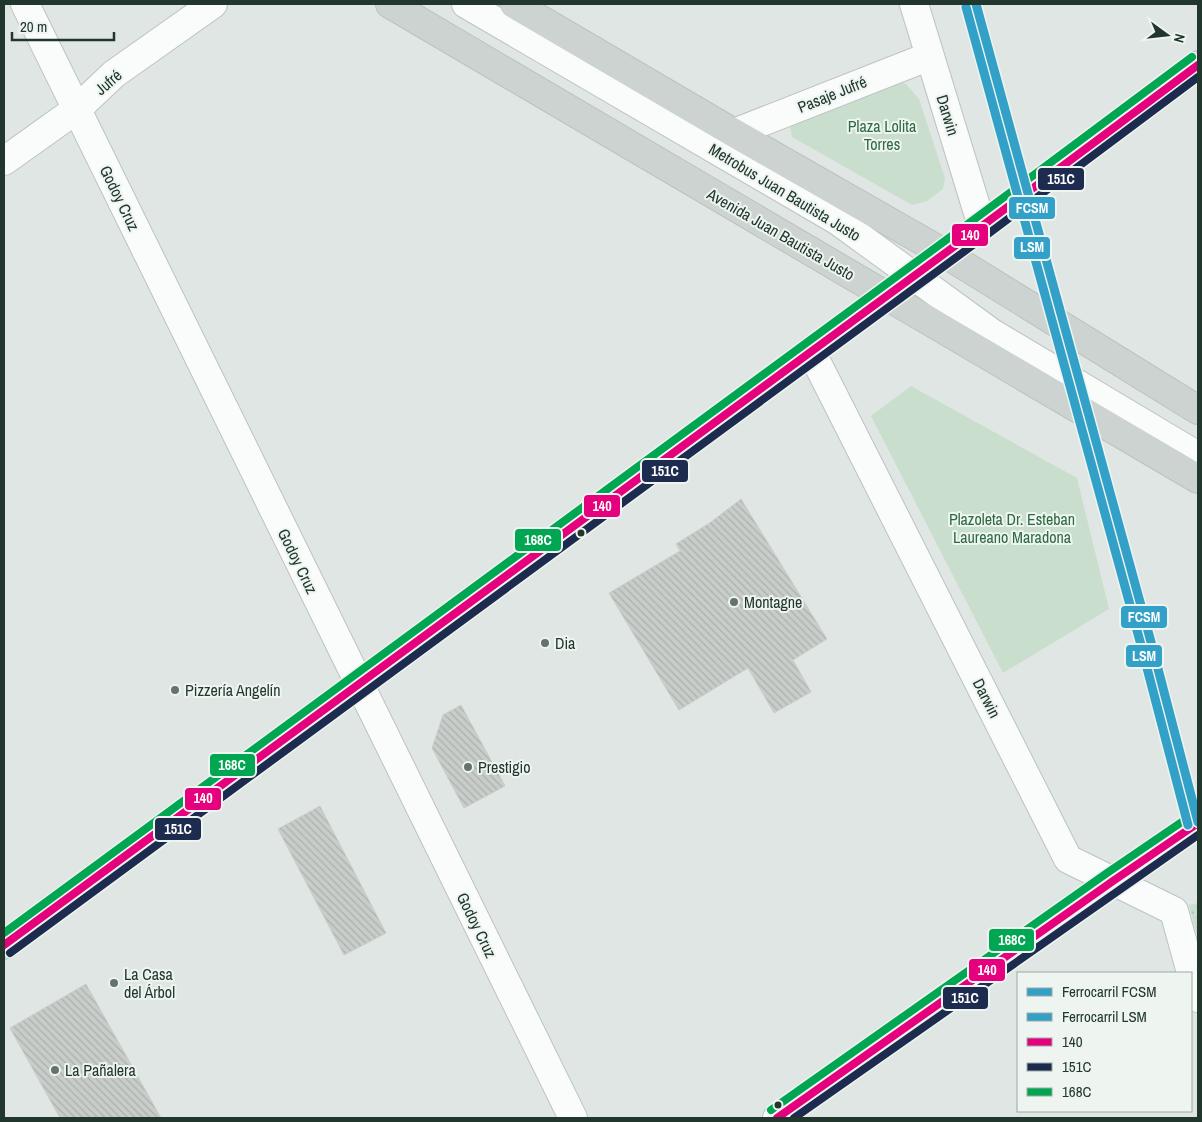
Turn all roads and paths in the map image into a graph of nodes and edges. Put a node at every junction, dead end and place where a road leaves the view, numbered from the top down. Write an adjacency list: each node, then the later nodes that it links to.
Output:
1 (25, 4): 9 (street, Godoy Cruz)
2 (213, 4): 9 (street, Jufré)
3 (390, 4): 15 (main road, Avenida Juan Bautista Justo)
4 (466, 4): 14 (street, Metrobus Juan Bautista Justo)
5 (514, 4): 10 (main road)
6 (914, 4): 7 (street, Darwin)
7 (930, 56): 10 (street, Pasaje Jufré); 12 (street, Darwin)
8 (1198, 65): 12 (main road)
9 (77, 109): 11 (street, Jufré); 20 (street, Godoy Cruz)
10 (734, 133): 13 (main road)
11 (4, 161)
12 (982, 226): 13 (main road)
13 (944, 253): 14 (main road); 17 (main road)
14 (914, 276): 15 (main road); 18 (street, Metrobus Juan Bautista Justo)
15 (888, 296): 16 (main road); 19 (main road, Avenida Juan Bautista Justo)
16 (812, 351): 20 (main road); 22 (street, Darwin)
17 (1198, 410)
18 (1198, 456)
19 (1198, 479)
20 (358, 683): 23 (main road); 27 (street, Godoy Cruz)
21 (1198, 823): 22 (street)
22 (1113, 881): 24 (street, Darwin); 28 (street)
23 (4, 944)
24 (1191, 972)
25 (1192, 976): 26 (street, Darwin)
26 (1198, 998)
27 (573, 1118)
28 (777, 1118)

